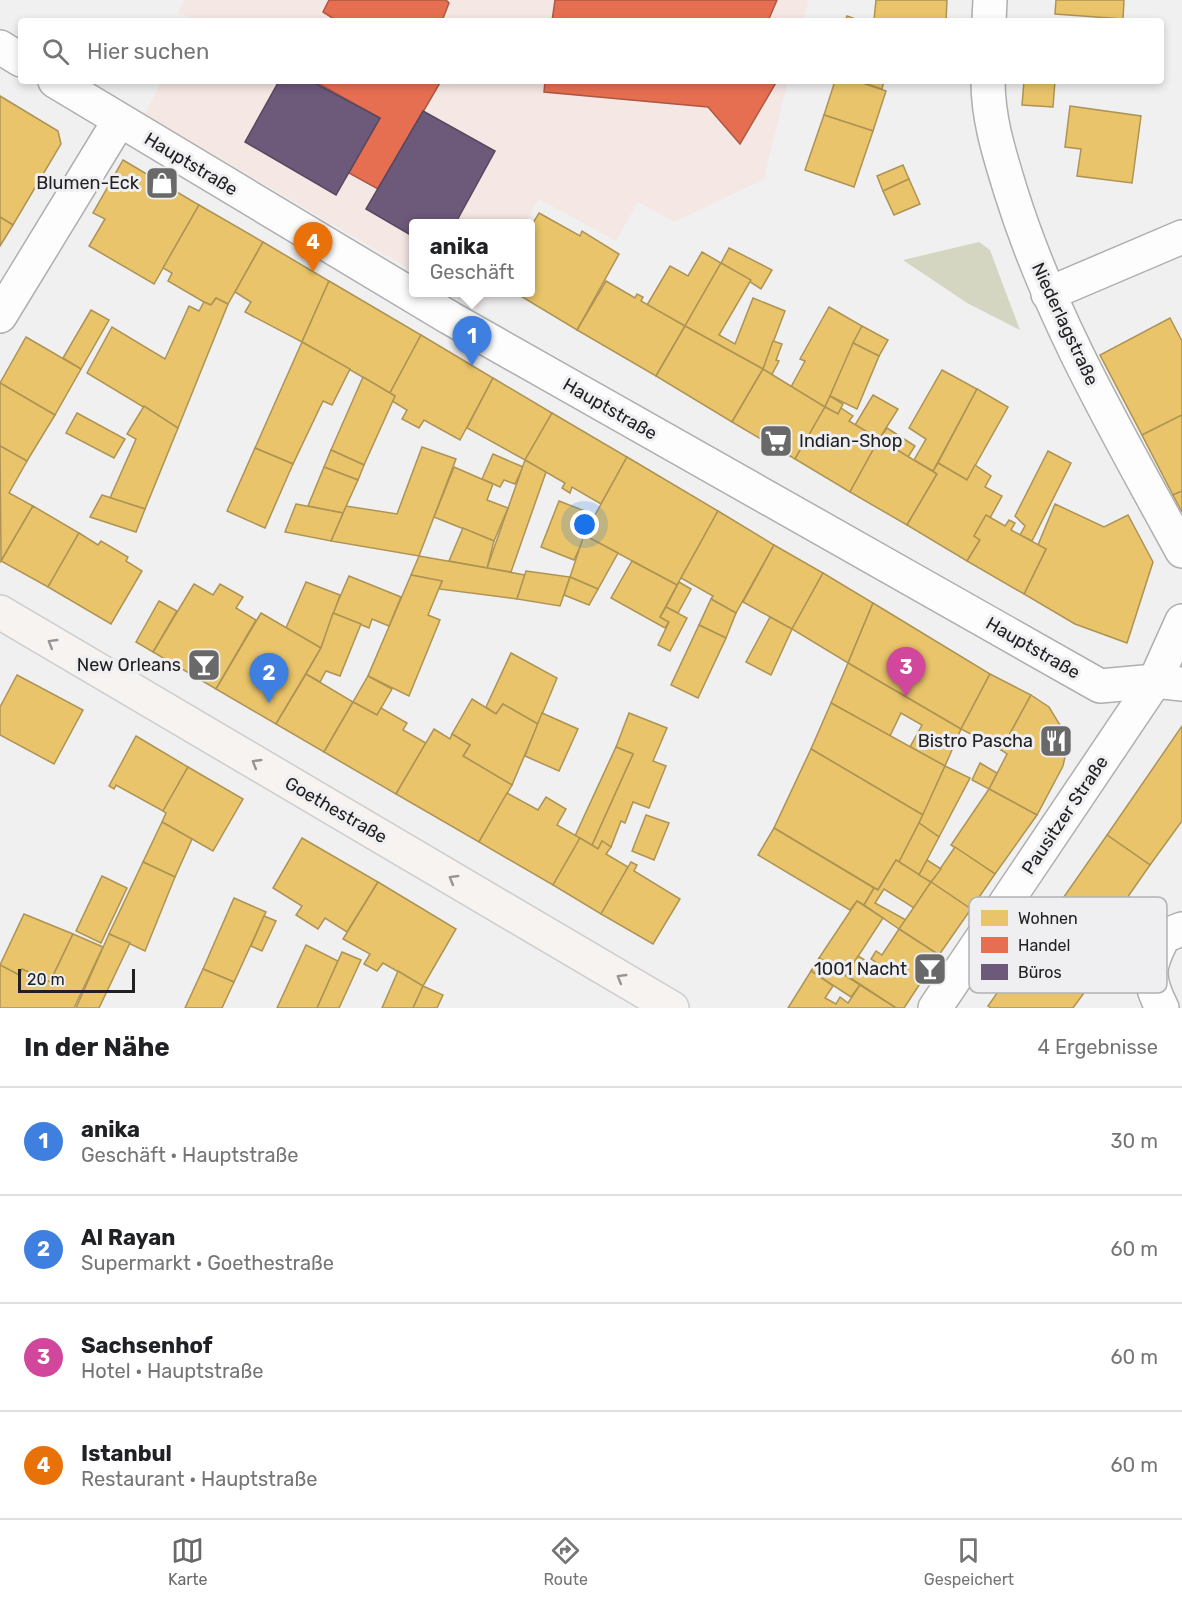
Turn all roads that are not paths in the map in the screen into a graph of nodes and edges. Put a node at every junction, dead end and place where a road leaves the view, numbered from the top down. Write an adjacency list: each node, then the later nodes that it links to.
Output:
1 (990, 0): 2 (street)
2 (989, 18)
3 (0, 47): 4 (street)
4 (18, 58)
5 (60, 84): 7 (street, Hauptstraße)
6 (988, 84): 10 (street, Niederlagstraße)
7 (119, 121): 9 (street, Hauptstraße); 12 (street)
8 (1182, 237): 10 (street)
9 (409, 294)
10 (1048, 294): 13 (street, Niederlagstraße)
11 (415, 297): 16 (street, Hauptstraße)
12 (0, 316)
13 (1182, 551)
14 (0, 612): 22 (main road, Goethestraße, one-way to 14)
15 (1182, 621): 16 (street)
16 (1169, 682): 17 (street, Pausitzer Straße)
17 (1015, 897)
18 (1182, 929): 19 (street)
19 (1167, 935)
20 (969, 961): 23 (street, Pausitzer Straße)
21 (1154, 993): 24 (street)
22 (672, 1008)
23 (935, 1008)
24 (1162, 1008)

